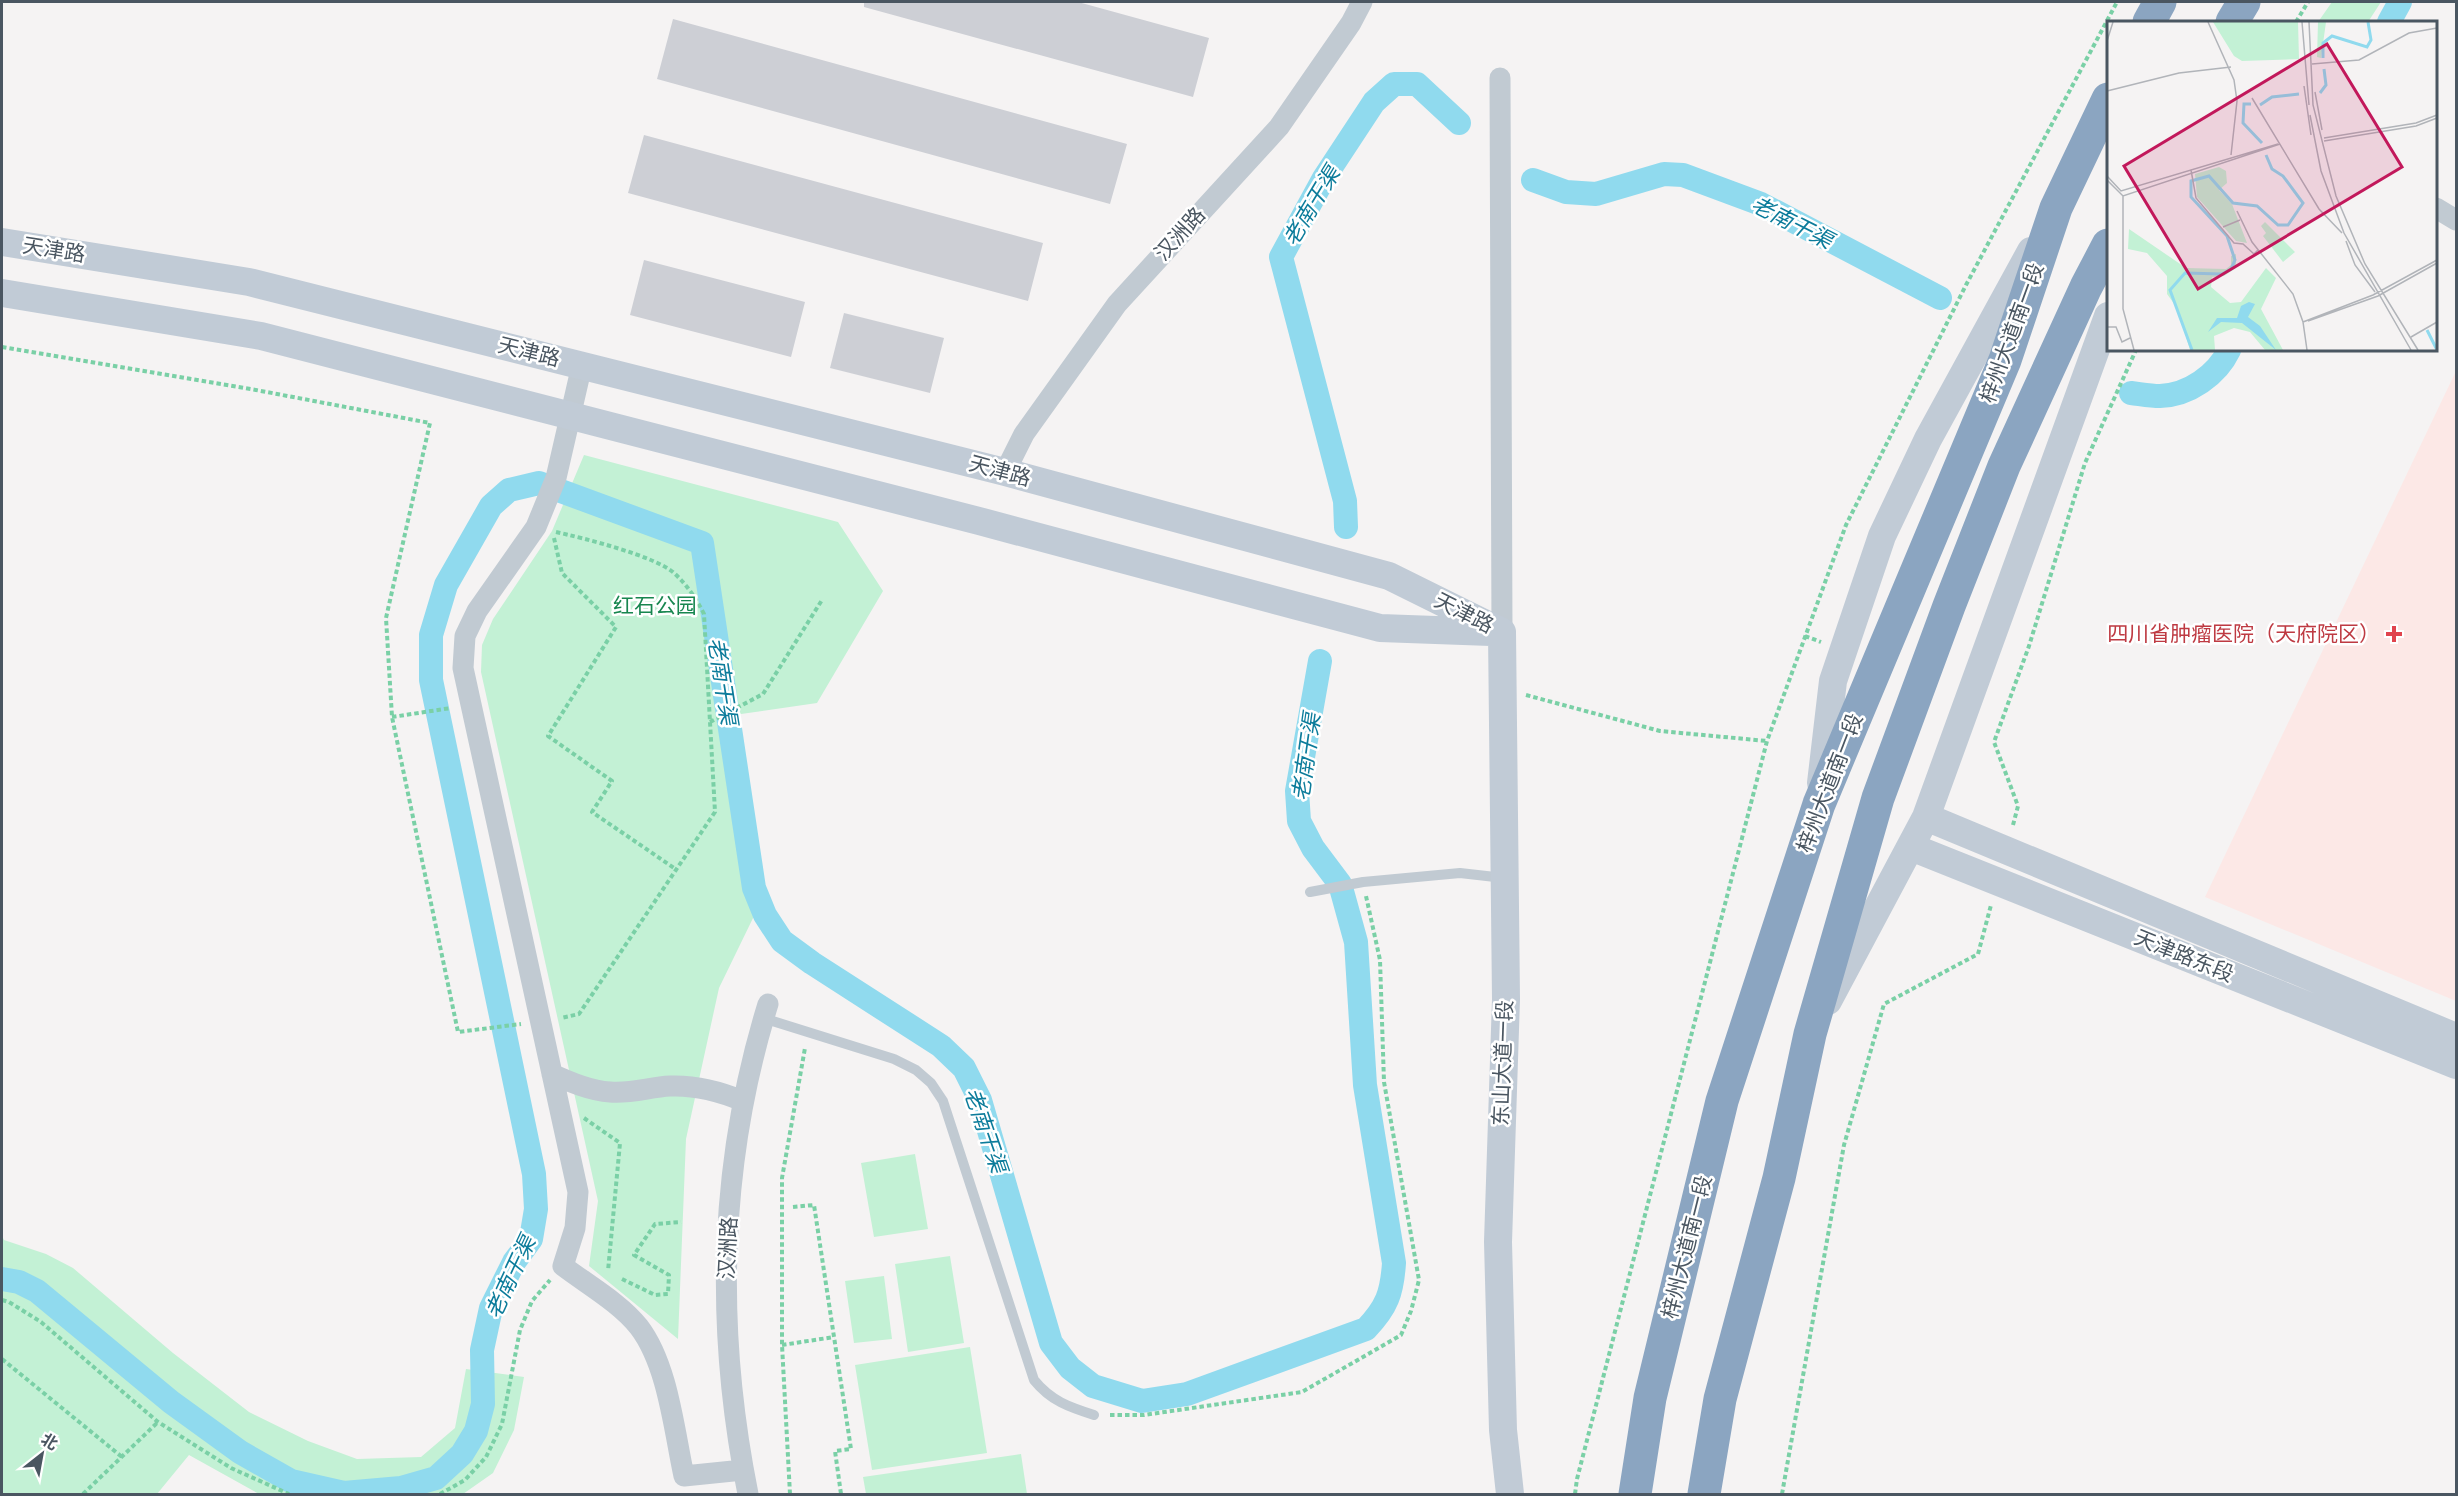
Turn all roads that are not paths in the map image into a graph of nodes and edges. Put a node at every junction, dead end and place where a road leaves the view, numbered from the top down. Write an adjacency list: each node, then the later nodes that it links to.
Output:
1 (1362, 2): 17 (street, 汉洲路)
2 (2160, 2): 4 (highway)
3 (2244, 2): 5 (highway)
4 (2150, 21)
5 (2233, 21)
6 (1500, 78): 18 (street)
7 (2107, 103): 8 (highway, 梓州大道南一段)
8 (2056, 208): 19 (highway, 梓州大道南一段); 19 (street)
9 (2437, 209): 10 (street)
10 (2457, 220)
11 (2, 242): 15 (street, 天津路)
12 (2107, 249): 25 (highway, 梓州大道南一段)
13 (2, 293): 16 (street, 天津路)
14 (2107, 321): 20 (street)
15 (582, 365): 16 (street); 17 (street, 天津路)
16 (572, 415): 18 (street, 天津路); 28 (street)
17 (1005, 472): 18 (street, 天津路)
18 (1502, 632): 22 (street, 东山大道一段)
19 (1819, 804): 34 (highway, 梓州大道南一段)
20 (1926, 817): 21 (street); 26 (street, 天津路东段)
21 (1911, 847): 25 (street); 27 (street, 天津路东段)
22 (1504, 878): 23 (lane); 33 (street, 东山大道一段)
23 (1310, 892)
24 (766, 1011): 29 (street, 汉洲路); 30 (lane)
25 (1810, 1034): 35 (highway, 梓州大道南一段)
26 (2457, 1036)
27 (2457, 1065)
28 (552, 1074): 29 (street); 31 (street)
29 (743, 1101): 31 (street, 汉洲路)
30 (1094, 1415)
31 (743, 1470): 32 (street, 汉洲路)
32 (748, 1494)
33 (1510, 1494)
34 (1635, 1494)
35 (1704, 1494)

